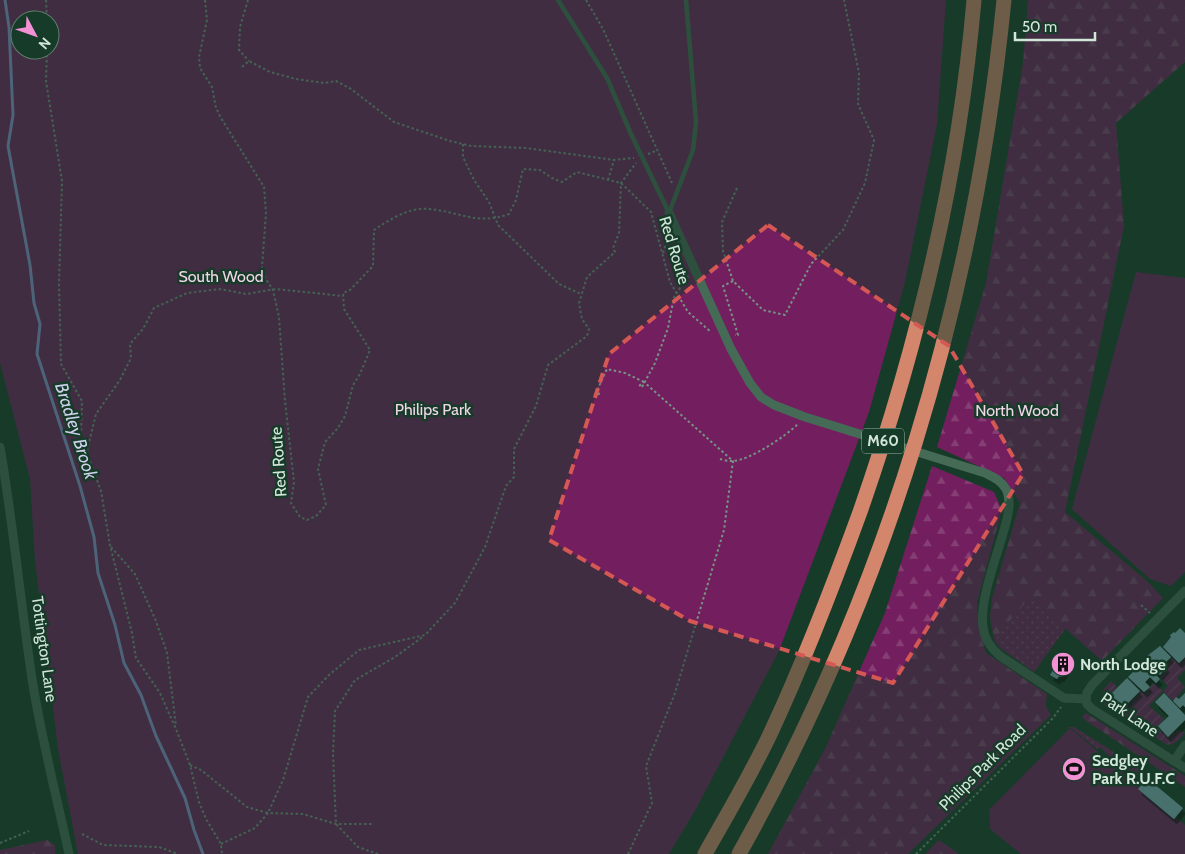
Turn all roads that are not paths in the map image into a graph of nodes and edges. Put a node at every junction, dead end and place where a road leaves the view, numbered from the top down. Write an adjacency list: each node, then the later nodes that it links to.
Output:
1 (558, 0): 5 (lane)
2 (686, 0): 5 (lane)
3 (974, 0): 13 (highway, M60)
4 (1004, 0): 14 (highway, M60)
5 (669, 214): 8 (street)
6 (0, 447): 12 (street, Tottington Lane)
7 (1185, 591): 8 (street)
8 (1086, 699): 10 (street, Park Lane)
9 (1185, 745): 10 (street)
10 (1174, 761): 11 (street, Park Lane)
11 (1185, 768)
12 (69, 854)
13 (705, 854)
14 (739, 854)

